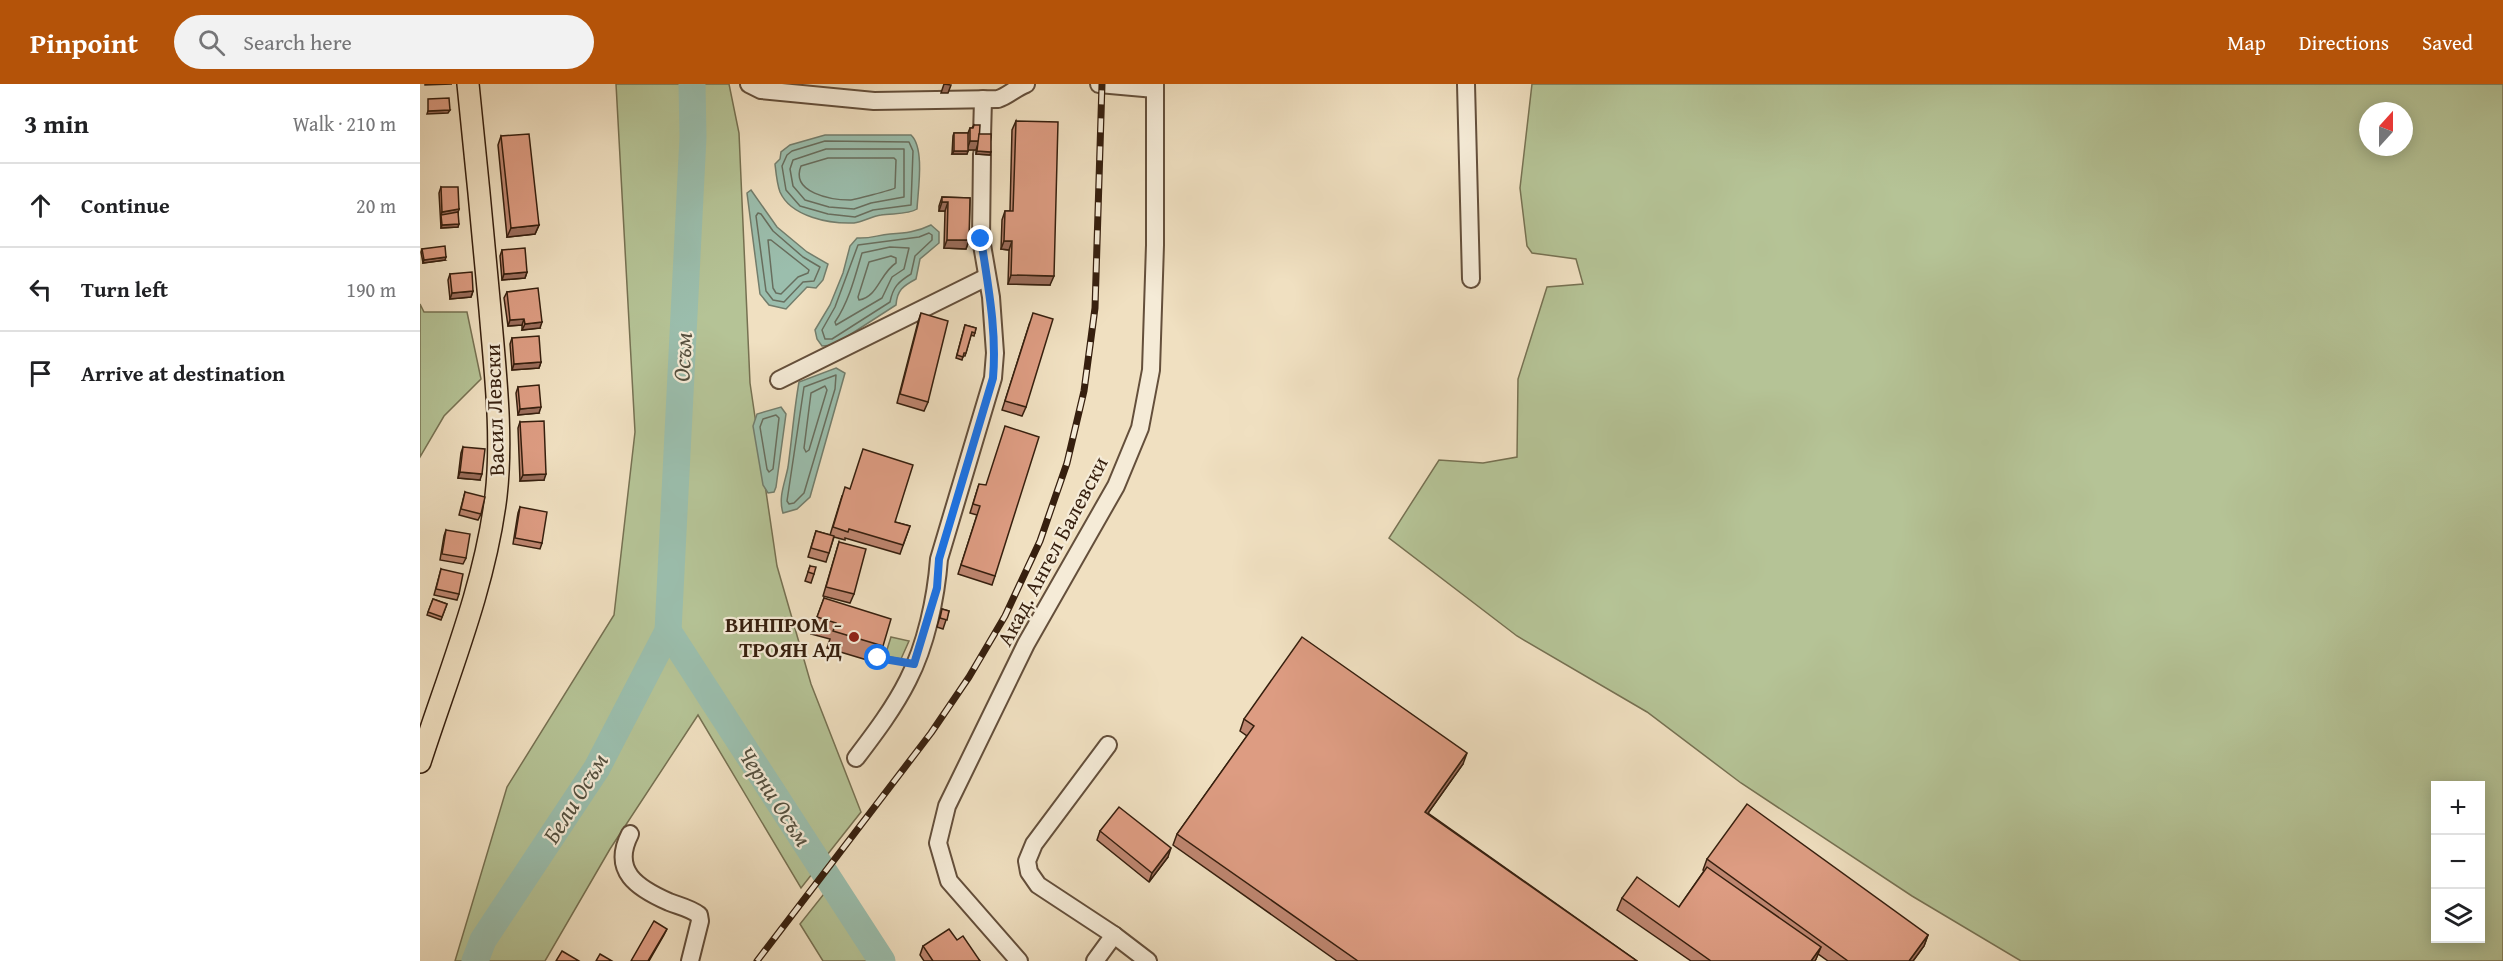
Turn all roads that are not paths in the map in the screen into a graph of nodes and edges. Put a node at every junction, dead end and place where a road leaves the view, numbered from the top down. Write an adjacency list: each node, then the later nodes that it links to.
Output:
1 (468, 84): 15 (main road, Васил Левски)
2 (749, 84): 7 (street)
3 (1026, 84): 7 (street)
4 (1099, 84): 6 (street)
5 (1466, 84): 11 (street)
6 (1155, 86): 19 (street, Акад. Ангел Балевски)
7 (983, 99): 8 (street)
8 (982, 137)
9 (982, 154): 10 (street)
10 (987, 277): 12 (street); 14 (street)
11 (1472, 279)
12 (779, 380)
13 (1108, 745): 17 (street)
14 (856, 758)
15 (420, 762)
16 (630, 834): 18 (street)
17 (1114, 935): 20 (street); 21 (street)
18 (690, 961)
19 (1019, 961)
20 (1095, 961)
21 (1148, 961)

